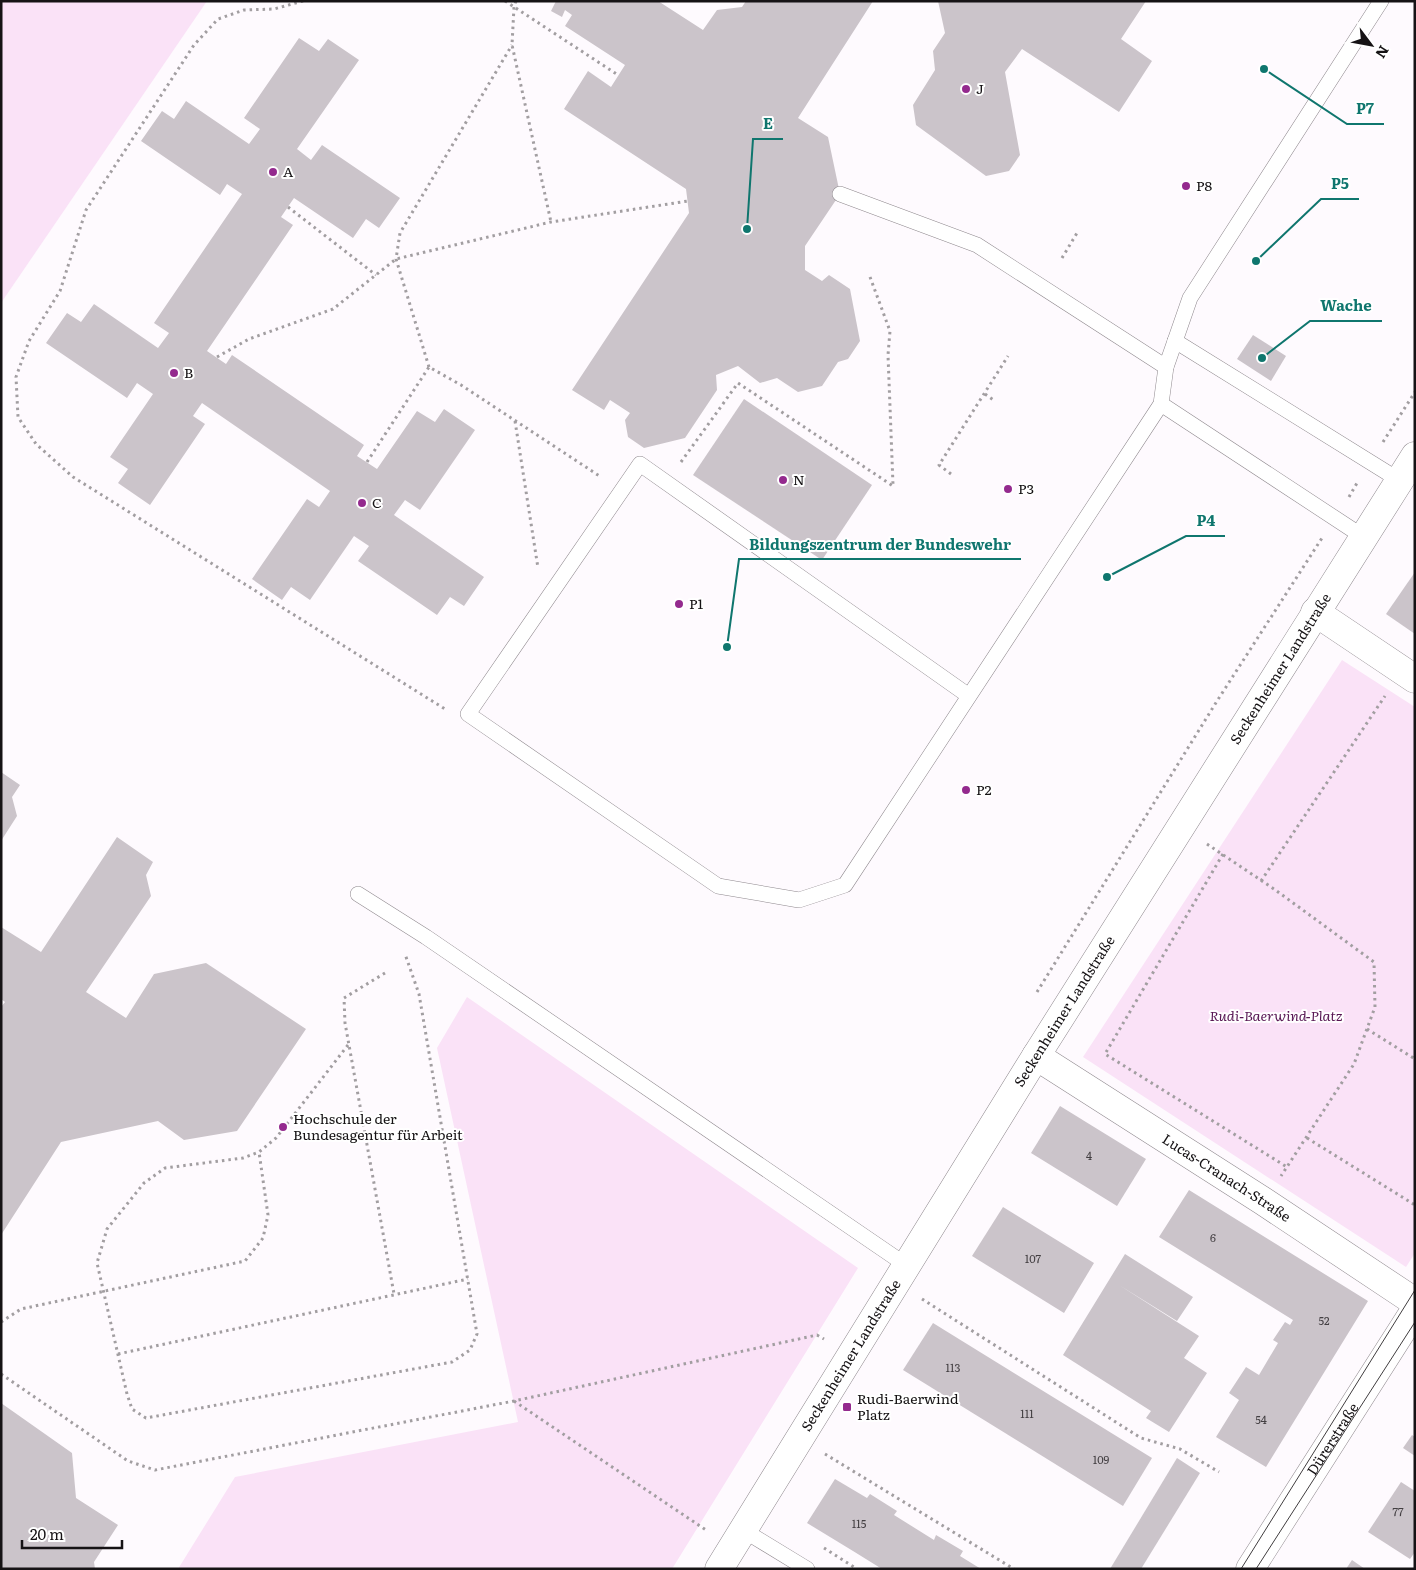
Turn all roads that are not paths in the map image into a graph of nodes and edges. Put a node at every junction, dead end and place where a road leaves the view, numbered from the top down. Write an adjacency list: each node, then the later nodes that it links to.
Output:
1 (1381, 1): 3 (lane)
2 (840, 194): 4 (lane)
3 (1175, 341): 4 (lane); 7 (lane)
4 (1166, 367): 5 (lane)
5 (1161, 404): 8 (lane); 11 (lane)
6 (1415, 456): 7 (main road, Seckenheimer Landstraße)
7 (1398, 480): 8 (main road, Seckenheimer Landstraße)
8 (1362, 536): 9 (main road, Seckenheimer Landstraße)
9 (1315, 612): 10 (main road); 13 (main road, Seckenheimer Landstraße)
10 (1409, 675)
11 (969, 696): 11 (lane)
12 (358, 894): 14 (lane)
13 (1036, 1056): 14 (main road, Seckenheimer Landstraße); 15 (main road, Lucas-Cranach-Straße)
14 (906, 1265): 17 (main road, Seckenheimer Landstraße)
15 (1415, 1302)
16 (1415, 1310): 19 (main road, Dürerstraße)
17 (731, 1548): 18 (lane)
18 (807, 1569)
19 (1250, 1569)

